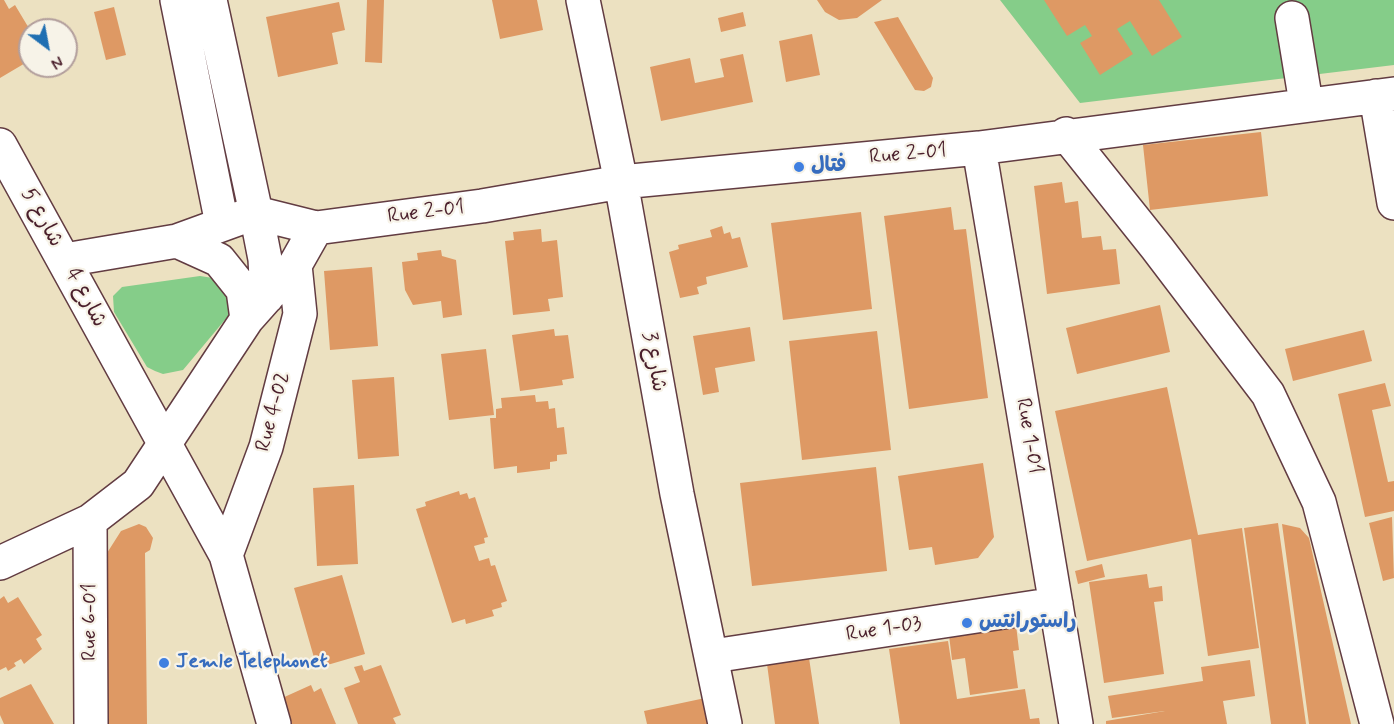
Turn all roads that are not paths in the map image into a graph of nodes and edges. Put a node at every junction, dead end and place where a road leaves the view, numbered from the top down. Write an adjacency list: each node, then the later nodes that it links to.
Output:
1 (584, 0): 9 (street, شارع 3)
2 (195, 6): 11 (street); 12 (street)
3 (1292, 18): 5 (street)
4 (1385, 95): 5 (street, Rue 2-01); 10 (street)
5 (1306, 103): 6 (street, Rue 2-01)
6 (1066, 134): 8 (street, Rue 2-01); 24 (street)
7 (0, 145): 15 (street, شارع 5)
8 (979, 148): 9 (street, Rue 2-01); 22 (street, Rue 1-01)
9 (621, 182): 13 (street, Rue 2-01); 23 (street, شارع 3)
10 (1393, 193)
11 (256, 213): 12 (street, شارع 4); 13 (street); 17 (street)
12 (222, 224): 14 (street, شارع 4)
13 (316, 228): 16 (street)
14 (177, 241): 15 (street, شارع 4); 17 (street)
15 (65, 260): 18 (street, شارع 4)
16 (296, 265): 17 (street); 20 (street, Rue 4-02)
17 (257, 308): 18 (street)
18 (165, 446): 19 (street); 20 (street, شارع 4)
19 (90, 521): 21 (street); 25 (street, Rue 6-01)
20 (226, 555): 26 (street, شارع 4)
21 (0, 563)
22 (1056, 604): 23 (street, Rue 1-03); 28 (street, Rue 1-01)
23 (713, 656): 27 (street, شارع 3)
24 (1382, 722)
25 (91, 724)
26 (274, 724)
27 (725, 724)
28 (1076, 724)

